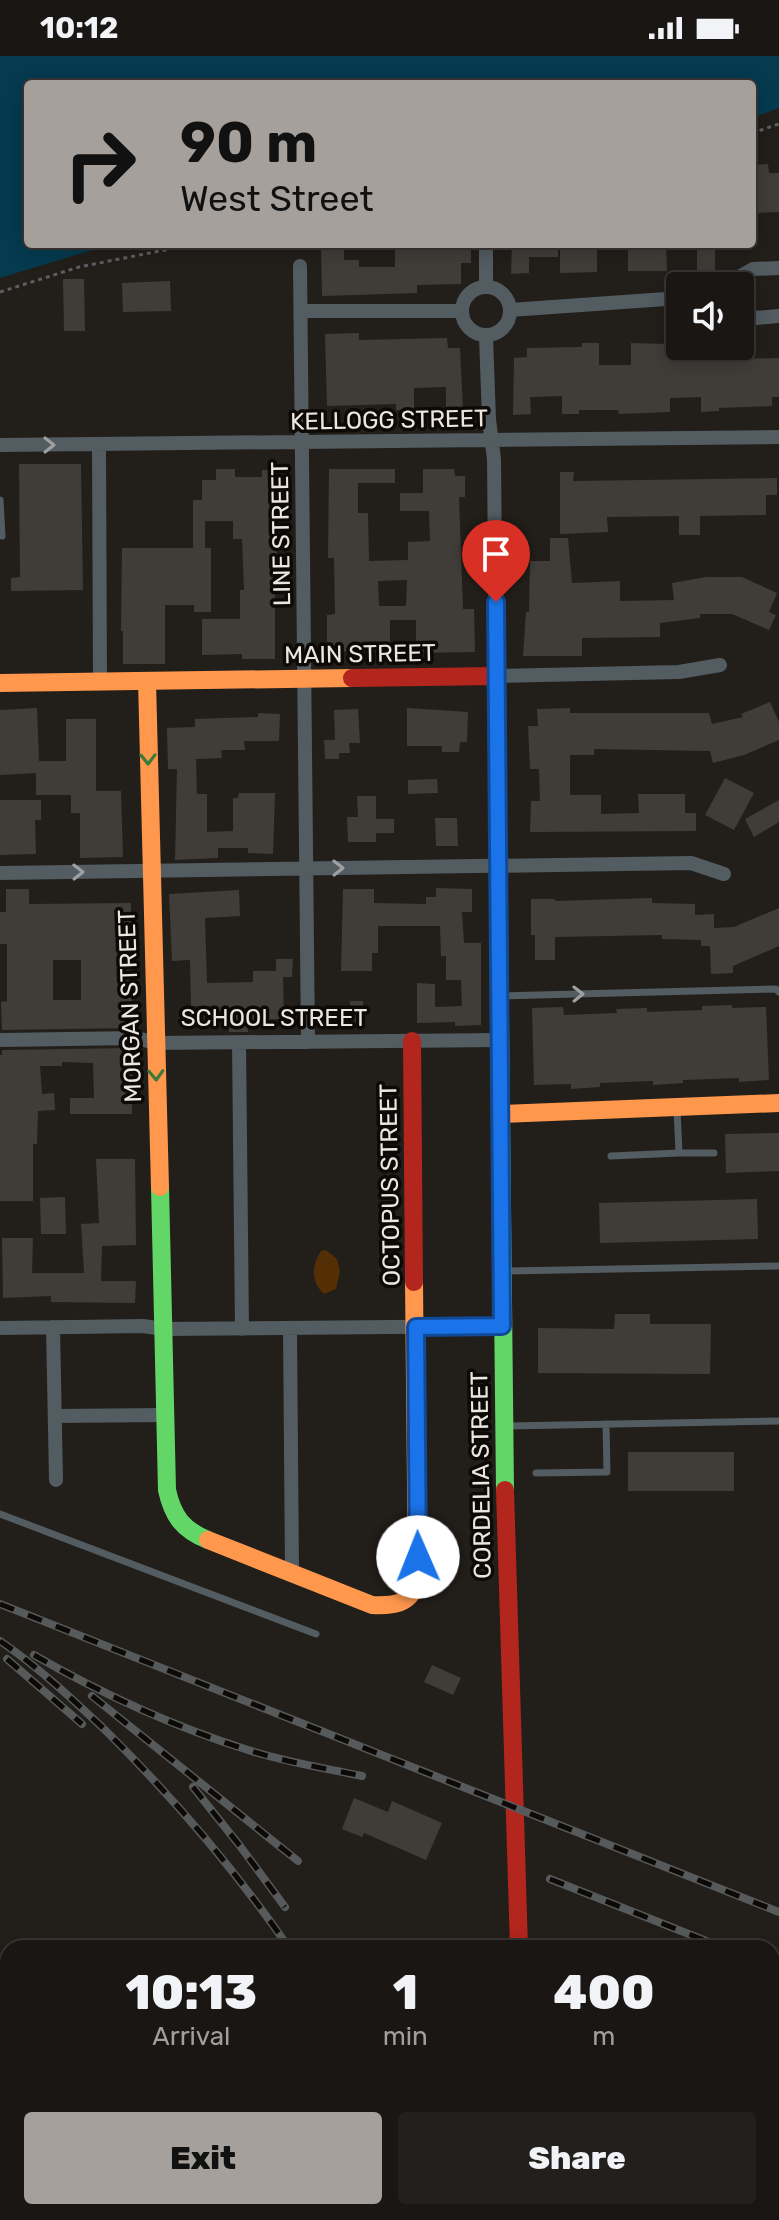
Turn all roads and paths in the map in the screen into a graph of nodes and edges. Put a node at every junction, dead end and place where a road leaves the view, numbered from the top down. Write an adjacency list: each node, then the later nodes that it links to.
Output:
1 (779, 124): 2 (path)
2 (756, 132)
3 (175, 248): 9 (path)
4 (486, 248): 8 (street)
5 (300, 266): 12 (street, LINE STREET)
6 (779, 268): 7 (street)
7 (748, 272)
8 (486, 287): 11 (street); 13 (street)
9 (0, 292)
10 (666, 299): 11 (street)
11 (510, 310): 16 (street)
12 (301, 311): 13 (street); 19 (street, LINE STREET)
13 (462, 311): 16 (street)
14 (779, 316): 15 (street)
15 (754, 317)
16 (486, 336): 18 (street, CORDELIA STREET)
17 (779, 437): 18 (street, KELLOGG STREET)
18 (491, 441): 19 (street, KELLOGG STREET); 25 (street, CORDELIA STREET)
19 (301, 442): 21 (street, KELLOGG STREET); 26 (street, LINE STREET)
20 (0, 445): 21 (street, KELLOGG STREET, one-way to 21)
21 (99, 445): 28 (street)
22 (0, 500): 23 (lane)
23 (2, 536)
24 (720, 665): 25 (street, MAIN STREET)
25 (496, 676): 26 (street, MAIN STREET); 30 (street, CORDELIA STREET)
26 (305, 679): 27 (street, MAIN STREET); 31 (street, LINE STREET)
27 (147, 681): 28 (street, MAIN STREET); 32 (street, MORGAN STREET, one-way to 32)
28 (100, 682): 29 (street, MAIN STREET)
29 (0, 683)
30 (498, 866): 31 (street, one-way to 30); 34 (street); 36 (street, CORDELIA STREET)
31 (307, 868): 32 (street); 40 (street, LINE STREET)
32 (150, 870): 33 (street, one-way to 32); 41 (street, MORGAN STREET)
33 (0, 873)
34 (724, 874)
35 (779, 992): 36 (lane, one-way to 35)
36 (500, 996): 38 (street, CORDELIA STREET)
37 (0, 1040): 41 (street, SCHOOL STREET)
38 (501, 1040): 39 (street, SCHOOL STREET); 45 (street, CORDELIA STREET)
39 (412, 1041): 40 (street, SCHOOL STREET); 53 (street, OCTOPUS STREET)
40 (308, 1042): 42 (street, SCHOOL STREET)
41 (155, 1043): 42 (street, SCHOOL STREET); 55 (street, MORGAN STREET, one-way to 55)
42 (239, 1043): 56 (street)
43 (779, 1103): 44 (street)
44 (676, 1107): 45 (street); 46 (lane)
45 (502, 1114): 50 (street, CORDELIA STREET)
46 (679, 1153): 47 (lane); 48 (lane)
47 (714, 1153)
48 (611, 1156)
49 (779, 1266): 50 (lane)
50 (503, 1271): 51 (street, CORDELIA STREET)
51 (502, 1326): 53 (street); 62 (street, CORDELIA STREET)
52 (53, 1327): 54 (street); 55 (street); 59 (street)
53 (416, 1327): 57 (street); 66 (street, OCTOPUS STREET)
54 (0, 1328)
55 (164, 1329): 56 (street); 58 (street, MORGAN STREET)
56 (242, 1329): 57 (street)
57 (290, 1329): 66 (street)
58 (166, 1415): 59 (street); 66 (street, MORGAN STREET)
59 (55, 1416): 64 (street)
60 (779, 1421): 61 (lane)
61 (606, 1424): 62 (lane); 63 (lane)
62 (505, 1426): 68 (street, CORDELIA STREET)
63 (536, 1473)
64 (56, 1480)
65 (0, 1514): 67 (lane)
66 (292, 1572)
67 (316, 1634)
68 (519, 1940)

